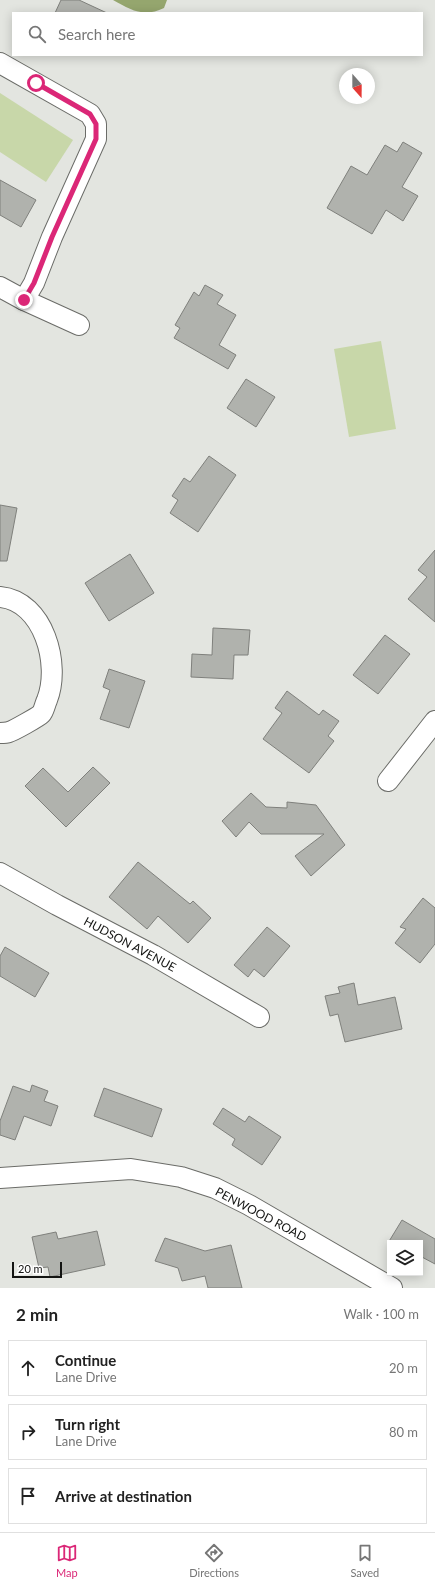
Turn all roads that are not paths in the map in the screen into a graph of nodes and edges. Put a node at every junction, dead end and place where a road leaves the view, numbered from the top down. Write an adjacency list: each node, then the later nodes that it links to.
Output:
1 (0, 63): 3 (street)
2 (0, 287): 3 (street)
3 (24, 300): 4 (street)
4 (79, 325)
5 (0, 597): 7 (street)
6 (435, 722): 8 (street)
7 (0, 733)
8 (388, 781)
9 (0, 873): 10 (street, HUDSON AVENUE)
10 (259, 1017)
11 (0, 1178): 12 (street, PENWOOD ROAD)
12 (392, 1288)

